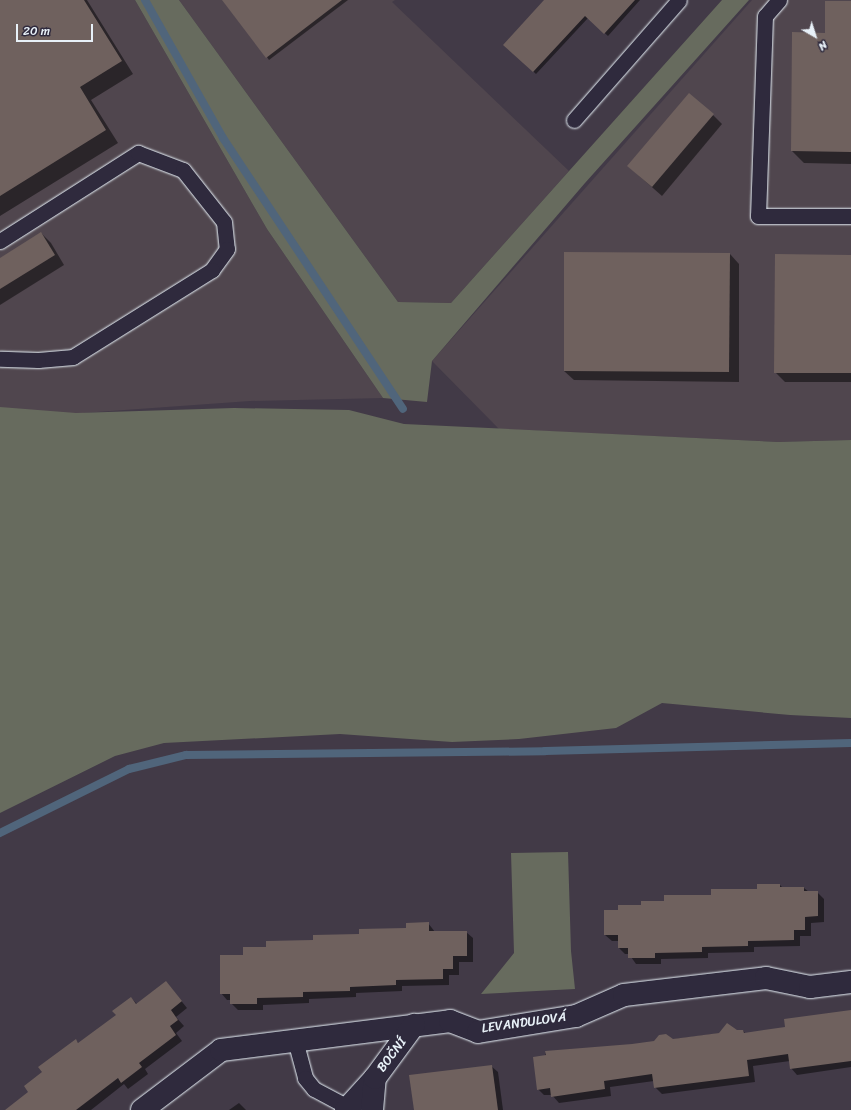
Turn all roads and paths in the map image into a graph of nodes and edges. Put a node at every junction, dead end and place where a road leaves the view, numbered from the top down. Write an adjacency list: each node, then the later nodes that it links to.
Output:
1 (679, 0): 3 (lane)
2 (779, 0): 4 (lane)
3 (574, 120)
4 (851, 216)
5 (0, 240): 6 (lane)
6 (0, 359)
7 (851, 982): 8 (street, LEVANDULOVÁ)
8 (414, 1025): 9 (street, LEVANDULOVÁ); 10 (street, BOČNÍ)
9 (295, 1040): 11 (lane); 12 (street, LEVANDULOVÁ)
10 (374, 1078): 11 (street); 13 (street, BOČNÍ)
11 (347, 1109)
12 (142, 1110)
13 (372, 1110)

